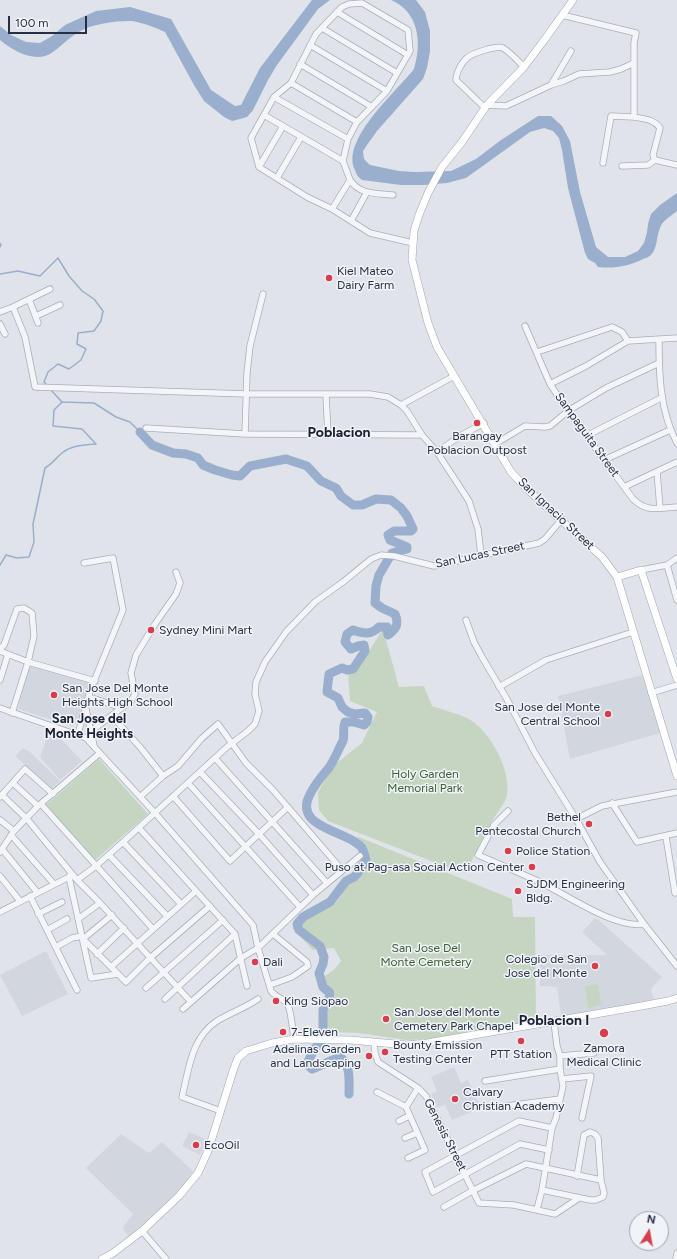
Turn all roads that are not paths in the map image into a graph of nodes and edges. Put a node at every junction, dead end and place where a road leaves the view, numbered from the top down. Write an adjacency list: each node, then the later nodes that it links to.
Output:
1 (572, 0): 3 (main road, San Ignacio Street)
2 (337, 12): 4 (street); 7 (street); 7 (street)
3 (562, 15): 8 (street); 10 (main road, San Ignacio Street)
4 (322, 28): 5 (street); 11 (street)
5 (310, 45): 9 (street); 14 (street)
6 (571, 51): 13 (street)
7 (408, 55): 11 (street)
8 (634, 63): 13 (street); 19 (street)
9 (300, 64): 12 (street); 16 (street)
10 (524, 67): 17 (main road, San Ignacio Street); 17 (street)
11 (397, 73): 14 (street)
12 (291, 83): 15 (street); 20 (street)
13 (551, 85): 17 (street)
14 (387, 91): 16 (street)
15 (274, 97): 18 (street); 23 (street)
16 (372, 107): 20 (street)
17 (486, 107): 36 (main road, San Ignacio Street)
18 (264, 116): 21 (street); 29 (street)
19 (634, 117): 24 (street); 26 (street)
20 (357, 122): 23 (street)
21 (283, 126): 22 (street); 29 (street)
22 (301, 137): 25 (street); 30 (street)
23 (348, 139): 25 (street)
24 (655, 160): 27 (street); 28 (street)
25 (343, 161): 31 (street)
26 (603, 163)
27 (677, 165)
28 (622, 166)
29 (259, 167): 30 (street)
30 (277, 178): 34 (street)
31 (350, 180): 32 (street); 34 (street)
32 (367, 192): 33 (street); 35 (street)
33 (393, 195)
34 (332, 209): 35 (street)
35 (351, 221): 36 (street)
36 (413, 243): 53 (main road, San Ignacio Street)
37 (50, 289): 39 (street)
38 (263, 294): 55 (street)
39 (29, 299): 41 (street); 43 (street)
40 (60, 305): 43 (street)
41 (13, 307): 42 (street); 55 (street)
42 (0, 312)
43 (36, 316): 44 (street)
44 (38, 323)
45 (0, 324): 47 (street)
46 (525, 326): 51 (street, Sampaguita Street)
47 (5, 334)
48 (677, 338): 49 (street)
49 (659, 340): 50 (street); 52 (street)
50 (628, 341): 51 (street); 54 (street)
51 (537, 352): 54 (street, Sampaguita Street)
52 (659, 364): 57 (street); 59 (street)
53 (454, 376): 58 (street); 60 (main road, San Ignacio Street)
54 (550, 384): 59 (street, Sampaguita Street)
55 (247, 394): 56 (street); 63 (street)
56 (326, 395): 58 (street); 64 (street)
57 (662, 398): 62 (street); 66 (street)
58 (401, 405): 65 (street)
59 (568, 411): 66 (street, Sampaguita Street); 68 (street)
60 (484, 423): 68 (main road, San Ignacio Street); 69 (street)
61 (146, 428): 63 (street)
62 (670, 430): 67 (street); 70 (street)
63 (245, 434): 64 (street)
64 (328, 435): 65 (street)
65 (422, 435): 69 (street)
66 (586, 436): 70 (street, Sampaguita Street)
67 (677, 443)
68 (495, 444): 76 (main road, San Ignacio Street)
69 (437, 452): 77 (street)
70 (604, 460): 73 (street, Sampaguita Street)
71 (677, 462): 72 (street)
72 (657, 472): 73 (street); 75 (street)
73 (624, 487): 75 (street, Sampaguita Street)
74 (677, 507): 75 (street, Sampaguita Street)
75 (660, 508)
76 (562, 520): 77 (street, San Lucas Street); 83 (main road, San Ignacio Street)
77 (481, 555): 104 (street, San Lucas Street)
78 (677, 558): 80 (street)
79 (84, 563): 92 (street)
80 (667, 565): 81 (street); 84 (street)
81 (642, 570): 83 (main road); 90 (main road)
82 (176, 572): 98 (street)
83 (617, 577): 86 (main road, San Ignacio Street)
84 (677, 600)
85 (466, 620): 94 (street)
86 (633, 632): 94 (street); 95 (main road, San Ignacio Street)
87 (0, 650): 88 (street); 89 (street)
88 (8, 654): 89 (street); 91 (street)
89 (28, 662): 92 (street); 100 (street)
90 (677, 679)
91 (0, 680)
92 (95, 681): 96 (street)
93 (677, 685): 95 (street)
94 (499, 687): 124 (street)
95 (651, 692): 110 (main road, San Ignacio Street)
96 (89, 698): 98 (street); 99 (street)
97 (0, 708): 100 (street)
98 (122, 708): 101 (street)
99 (86, 709): 102 (street); 103 (street)
100 (12, 712): 103 (street)
101 (112, 716): 102 (street); 109 (street)
102 (91, 730): 105 (street)
103 (78, 734): 105 (street)
104 (232, 744): 107 (street, San Lucas Street); 109 (street); 120 (street)
105 (94, 746): 106 (street)
106 (100, 753): 114 (street); 117 (street)
107 (215, 758): 108 (street, San Lucas Street); 126 (street)
108 (200, 772): 112 (street, San Lucas Street); 129 (street)
109 (163, 776): 117 (street)
110 (677, 776)
111 (12, 783): 114 (street); 115 (street); 119 (street)
112 (188, 783): 116 (street, San Lucas Street); 133 (street)
113 (677, 792): 118 (street)
114 (53, 794): 119 (street)
115 (1, 796): 123 (street)
116 (173, 796): 122 (street, San Lucas Street); 133 (street)
117 (140, 797): 122 (street)
118 (612, 803): 124 (street); 131 (street)
119 (40, 805): 123 (street); 137 (street)
120 (288, 807): 126 (street); 138 (street)
121 (508, 811): 162 (street)
122 (155, 813): 127 (street, San Lucas Street); 171 (street)
123 (26, 819): 128 (street); 139 (street)
124 (576, 819): 162 (street)
125 (0, 820): 128 (street)
126 (272, 821): 129 (street); 142 (street)
127 (139, 828): 132 (street, San Lucas Street); 144 (street)
128 (13, 833): 134 (street); 143 (street)
129 (259, 834): 133 (street); 147 (street)
130 (677, 834): 131 (street)
131 (666, 836): 146 (street)
132 (123, 842): 135 (street, San Lucas Street); 152 (street)
133 (244, 846): 154 (street)
134 (1, 847): 145 (street)
135 (109, 855): 137 (street, San Lucas Street); 158 (street)
136 (360, 856): 138 (street)
137 (96, 866): 141 (street, San Lucas Street); 164 (street)
138 (342, 870): 142 (street)
139 (70, 875): 141 (street); 143 (street); 159 (street)
140 (0, 876): 149 (street)
141 (77, 880): 151 (street)
142 (327, 883): 147 (street)
143 (54, 884): 145 (street)
144 (196, 891): 152 (street); 153 (street)
145 (37, 892): 148 (street)
146 (675, 893)
147 (313, 895): 154 (street)
148 (30, 896): 149 (street); 156 (street)
149 (20, 902): 155 (street)
150 (62, 902): 156 (street)
151 (100, 903): 157 (street); 159 (street)
152 (181, 904): 158 (street)
153 (210, 906): 161 (street); 173 (street)
154 (300, 907): 167 (street)
155 (1, 910)
156 (38, 914): 165 (street)
157 (112, 916): 163 (street); 168 (street)
158 (167, 916): 164 (street)
159 (78, 919): 168 (street)
160 (68, 920): 165 (street)
161 (222, 920): 166 (street); 177 (street)
162 (644, 924): 175 (street)
163 (124, 928): 169 (street); 172 (street)
164 (153, 929): 169 (street)
165 (48, 930): 170 (street)
166 (235, 934): 174 (street); 181 (street)
167 (273, 934): 171 (street); 179 (street)
168 (82, 937): 170 (street); 172 (street); 178 (street)
169 (137, 943): 173 (street); 176 (street)
170 (56, 947): 183 (street)
171 (258, 948): 174 (street); 179 (street)
172 (97, 954): 176 (street)
173 (150, 958): 177 (street); 178 (street)
174 (241, 958): 180 (street); 187 (street)
175 (677, 966)
176 (111, 967): 178 (street)
177 (164, 972): 181 (street); 182 (street)
178 (118, 974)
179 (270, 985): 190 (street)
180 (247, 986)
181 (177, 987): 185 (street); 187 (street)
182 (146, 988)
183 (77, 990)
184 (677, 998): 189 (main road)
185 (165, 999)
186 (258, 999): 202 (street)
187 (191, 1002): 188 (street)
188 (184, 1009)
189 (554, 1022): 191 (main road); 193 (street)
190 (294, 1039): 191 (main road); 202 (main road)
191 (374, 1042): 197 (street, Genesis Street)
192 (594, 1053): 193 (street)
193 (560, 1056): 194 (street)
194 (560, 1069): 195 (street); 196 (street)
195 (562, 1079): 199 (street); 204 (street)
196 (485, 1081)
197 (418, 1088): 200 (street); 210 (street, Genesis Street)
198 (377, 1092): 200 (street)
199 (560, 1099): 201 (street); 206 (street)
200 (406, 1107): 203 (street)
201 (499, 1107)
202 (221, 1111): 221 (main road)
203 (409, 1116): 205 (street); 207 (street)
204 (582, 1118)
205 (399, 1121)
206 (552, 1128): 209 (street); 210 (street)
207 (417, 1133): 208 (street); 211 (street)
208 (405, 1138)
209 (548, 1150): 212 (street); 213 (street)
210 (455, 1154): 213 (street, Genesis Street); 213 (street)
211 (408, 1158)
212 (545, 1168): 214 (street); 216 (street); 217 (street)
213 (465, 1175): 217 (street, Genesis Street)
214 (577, 1176): 215 (street); 215 (street)
215 (601, 1180): 218 (street)
216 (542, 1190): 218 (street); 220 (street)
217 (472, 1191): 219 (street); 220 (street, Genesis Street)
218 (579, 1198): 220 (street)
219 (444, 1207)
220 (537, 1209)
221 (142, 1231): 223 (main road); 224 (street)
222 (677, 1253): 225 (street)
223 (102, 1259)
224 (166, 1259)
225 (676, 1259)

